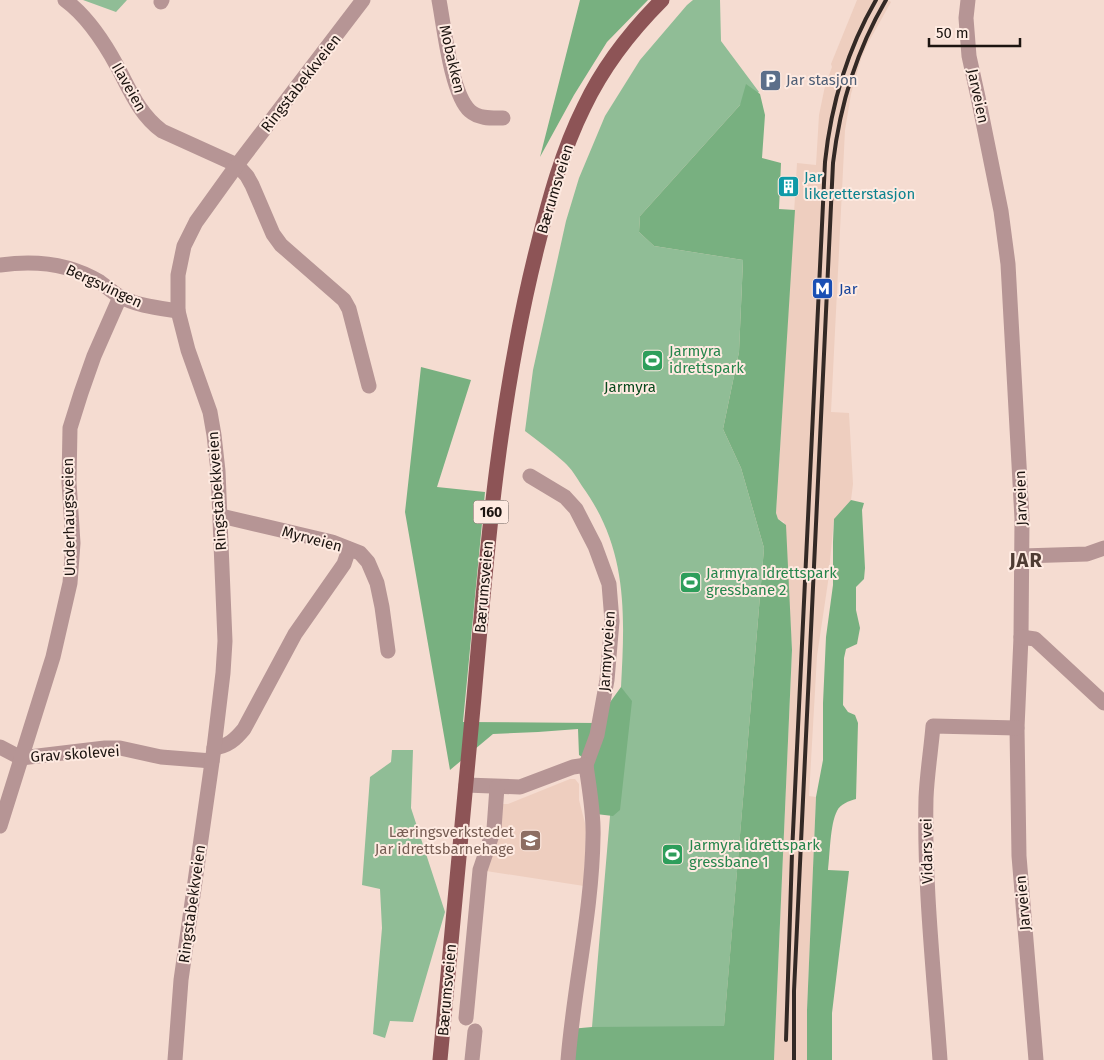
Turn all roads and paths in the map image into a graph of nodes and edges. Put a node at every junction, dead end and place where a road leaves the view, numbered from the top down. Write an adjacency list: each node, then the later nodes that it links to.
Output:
1 (65, 0): 7 (street, Ilaveien)
2 (364, 0): 7 (street, Ringstabekkveien)
3 (439, 0): 6 (street, Mobakken)
4 (662, 0): 25 (main road, Bærumsveien / 160)
5 (968, 0): 16 (street, Jarveien)
6 (503, 118)
7 (237, 165): 10 (street, Ringstabekkveien); 11 (street)
8 (0, 266): 9 (street, Bergsvingen)
9 (120, 297): 10 (street, Bergsvingen); 23 (street, Underhaugsveien)
10 (178, 311): 13 (street, Ringstabekkveien)
11 (369, 386)
12 (530, 476): 24 (street, Jarmyrveien)
13 (221, 516): 15 (street, Myrveien); 22 (street, Ringstabekkveien)
14 (1104, 548): 16 (street)
15 (349, 549): 18 (street, Myrveien); 22 (street)
16 (1022, 556): 17 (street, Jarveien)
17 (1021, 637): 19 (street); 20 (street, Jarveien)
18 (388, 651)
19 (1104, 703)
20 (1017, 728): 34 (street, Vidars vei); 35 (street, Jarveien)
21 (0, 747): 23 (street, Grav skolevei)
22 (213, 755): 23 (street, Grav skolevei); 30 (street, Ringstabekkveien)
23 (21, 758): 27 (street, Underhaugsveien)
24 (586, 765): 26 (street); 33 (street, Jarmyrveien)
25 (466, 785): 26 (street); 31 (main road, Bærumsveien / 160)
26 (497, 787): 28 (street)
27 (0, 826)
28 (466, 1018)
29 (475, 1031): 32 (street)
30 (175, 1060)
31 (440, 1060)
32 (472, 1060)
33 (568, 1060)
34 (940, 1060)
35 (1036, 1060)

